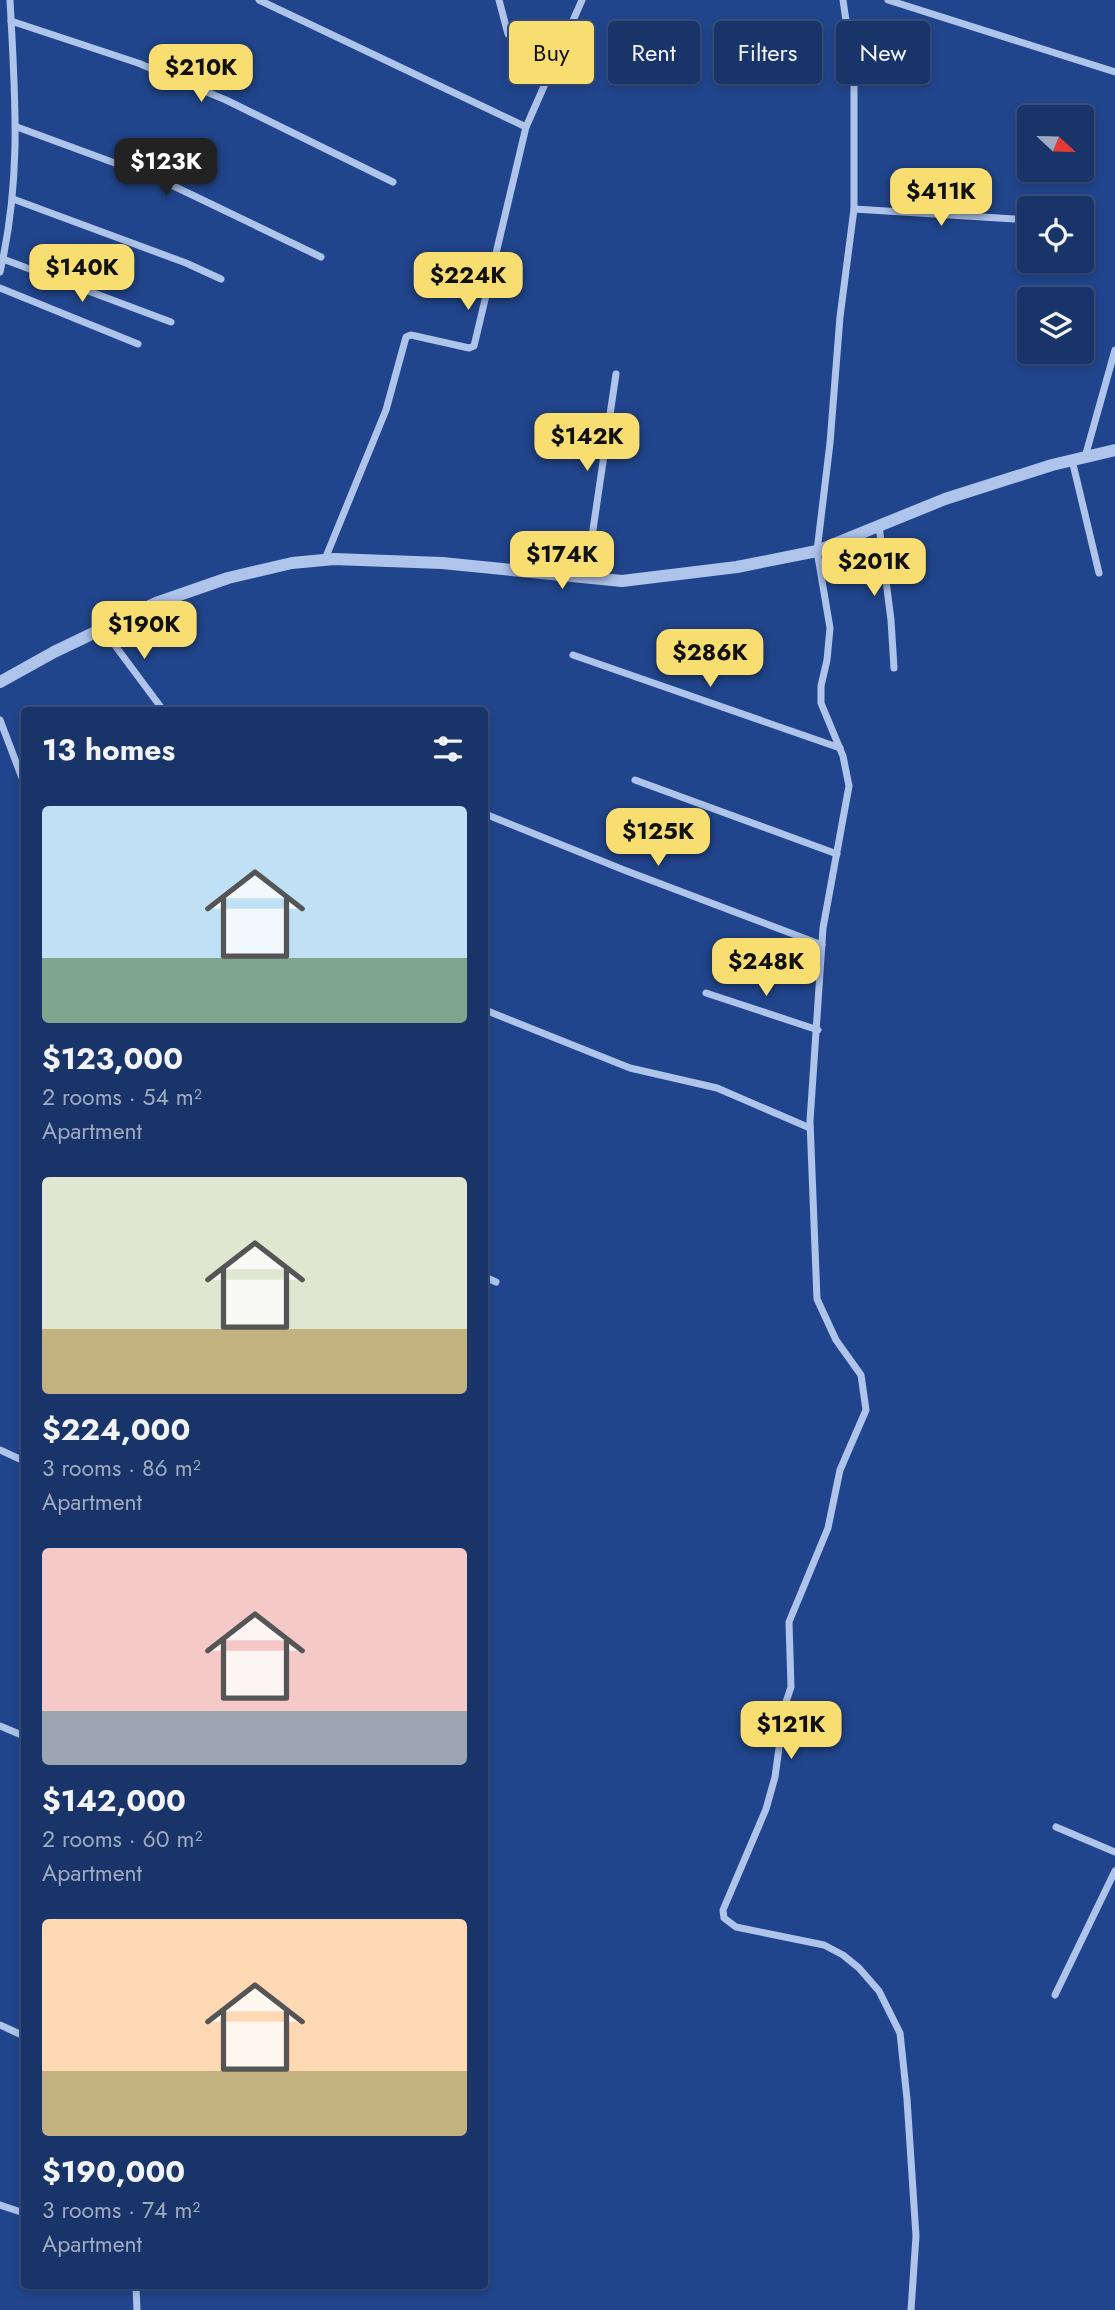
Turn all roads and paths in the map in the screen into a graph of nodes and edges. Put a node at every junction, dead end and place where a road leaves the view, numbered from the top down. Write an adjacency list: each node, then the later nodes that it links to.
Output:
1 (10, 0): 7 (street)
2 (259, 0): 13 (street)
3 (499, 0): 9 (street)
4 (582, 0): 8 (street)
5 (843, 0): 16 (street)
6 (888, 0): 10 (street)
7 (11, 21): 12 (street); 14 (street)
8 (573, 21)
9 (509, 35)
10 (1115, 72)
11 (546, 84): 13 (street)
12 (17, 127): 15 (street); 18 (street)
13 (526, 127): 31 (street)
14 (393, 182)
15 (13, 199): 19 (street); 21 (street)
16 (855, 209): 17 (street); 30 (street)
17 (1017, 219)
18 (321, 257)
19 (3, 259): 20 (street); 23 (street)
20 (0, 272)
21 (221, 279)
22 (0, 288): 24 (street)
23 (171, 322)
24 (138, 344)
25 (1115, 350): 28 (street)
26 (616, 374): 33 (street)
27 (1115, 450): 28 (street)
28 (1079, 459): 29 (street); 32 (street)
29 (879, 526): 30 (street); 36 (street)
30 (817, 551): 33 (street); 40 (street)
31 (325, 559): 33 (street); 34 (street)
32 (1098, 573)
33 (586, 577)
34 (102, 628): 37 (street); 38 (street)
35 (573, 655): 40 (street)
36 (894, 668)
37 (0, 682)
38 (161, 707)
39 (0, 720): 41 (street)
40 (840, 748): 44 (street)
41 (21, 775)
42 (635, 780): 44 (street)
43 (488, 815): 45 (street)
44 (837, 855): 45 (street)
45 (822, 945): 48 (street)
46 (706, 993): 48 (street)
47 (488, 1011): 49 (street)
48 (818, 1030): 49 (street)
49 (810, 1128): 66 (street)
50 (488, 1278): 51 (street)
51 (496, 1282)
52 (0, 1450): 53 (street)
53 (21, 1460)
54 (0, 1726): 55 (street)
55 (21, 1735)
56 (1056, 1826): 57 (street)
57 (1115, 1853)
58 (1115, 1871): 59 (street)
59 (1055, 1995)
60 (0, 2025): 61 (street)
61 (21, 2035)
62 (0, 2204): 63 (street)
63 (21, 2212)
64 (136, 2289): 65 (street)
65 (137, 2310)
66 (911, 2310)

